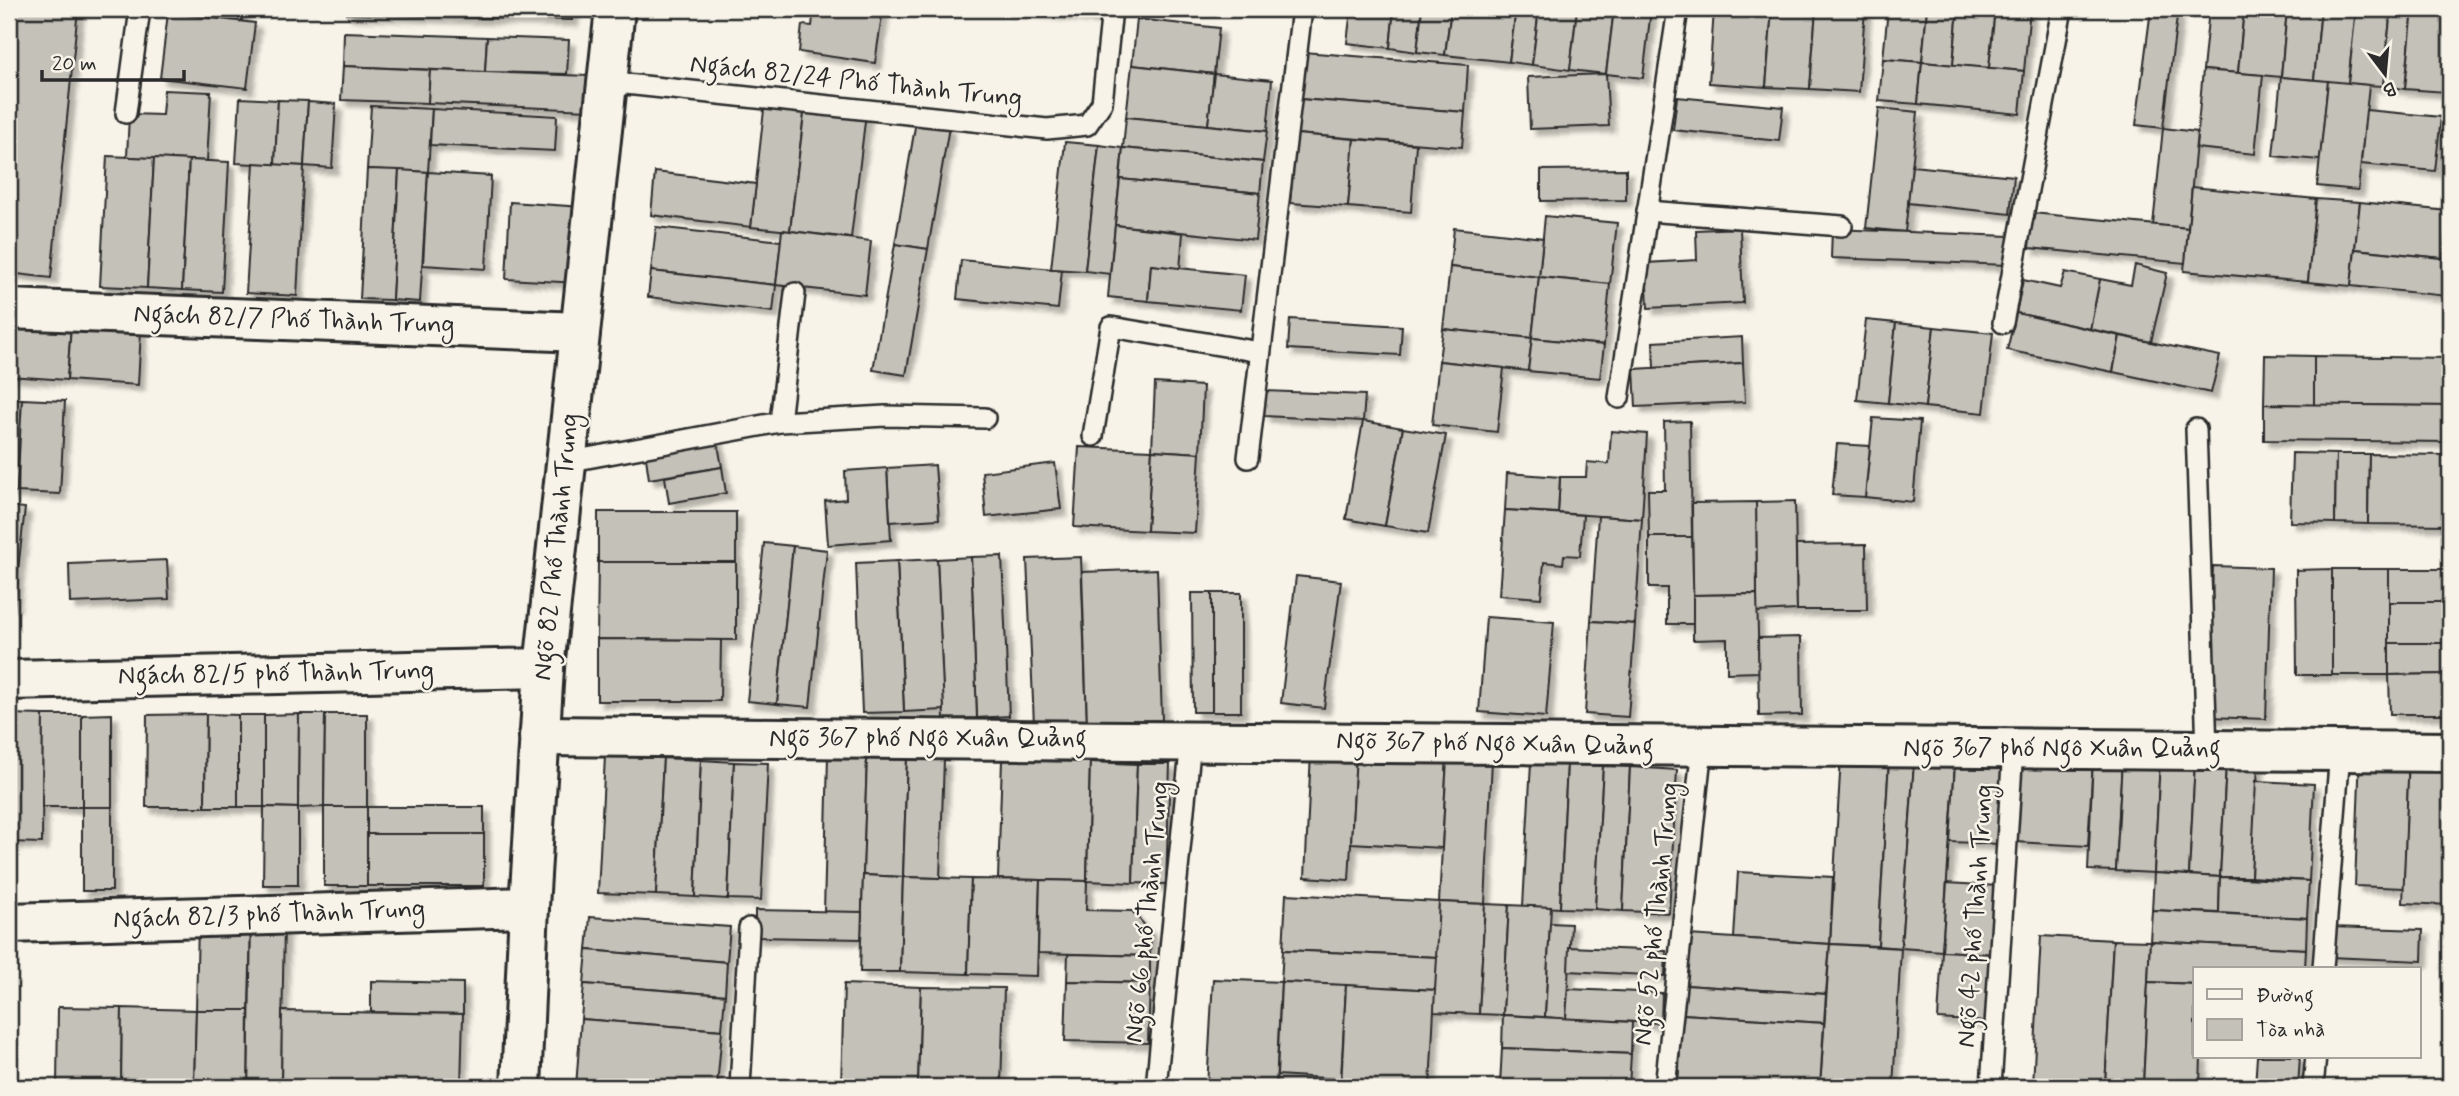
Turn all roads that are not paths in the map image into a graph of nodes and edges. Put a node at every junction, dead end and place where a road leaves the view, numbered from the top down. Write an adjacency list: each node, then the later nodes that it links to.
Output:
1 (140, 9): 8 (lane)
2 (615, 9): 7 (street, Ngõ 82 Phố Thành Trung)
3 (1112, 9): 7 (lane, Ngách 82/24 Phố Thành Trung)
4 (1302, 9): 15 (lane)
5 (1678, 9): 9 (lane)
6 (2062, 9): 13 (lane)
7 (607, 82): 14 (street, Ngõ 82 Phố Thành Trung)
8 (126, 113)
9 (1647, 211): 10 (lane); 16 (lane)
10 (1842, 226)
11 (795, 293): 18 (lane)
12 (9, 309): 14 (street, Ngách 82/7 Phố Thành Trung)
13 (2003, 323)
14 (580, 332): 22 (street, Ngõ 82 Phố Thành Trung)
15 (1260, 352): 20 (lane); 21 (lane)
16 (1619, 398)
17 (985, 418): 18 (lane)
18 (780, 422): 22 (lane)
19 (2196, 429): 29 (lane)
20 (1093, 436)
21 (1248, 458)
22 (566, 462): 23 (street, Ngõ 82 Phố Thành Trung)
23 (544, 668): 24 (street, Ngách 82/5 phố Thành Trung); 25 (street, Ngõ 82 Phố Thành Trung)
24 (9, 680)
25 (539, 736): 26 (street, Ngõ 367 phố Ngô Xuân Quảng); 32 (street, Ngõ 82 Phố Thành Trung)
26 (1191, 741): 27 (street, Ngõ 367 phố Ngô Xuân Quảng); 39 (lane, Ngõ 66 phố Thành Trung)
27 (1702, 746): 28 (street, Ngõ 367 phố Ngô Xuân Quảng); 40 (lane, Ngõ 52 phố Thành Trung)
28 (2013, 748): 29 (street, Ngõ 367 phố Ngô Xuân Quảng); 41 (lane, Ngõ 42 phố Thành Trung)
29 (2207, 750): 30 (street, Ngõ 367 phố Ngô Xuân Quảng)
30 (2340, 751): 31 (street, Ngõ 367 phố Ngô Xuân Quảng); 35 (lane)
31 (2450, 752)
32 (529, 907): 33 (street, Ngách 82/3 phố Thành Trung); 37 (street, Ngõ 82 Phố Thành Trung)
33 (9, 923)
34 (749, 928): 38 (lane)
35 (2323, 967)
36 (2316, 1058): 42 (lane)
37 (521, 1087)
38 (740, 1087)
39 (1156, 1087)
40 (1665, 1087)
41 (1991, 1087)
42 (2313, 1087)

